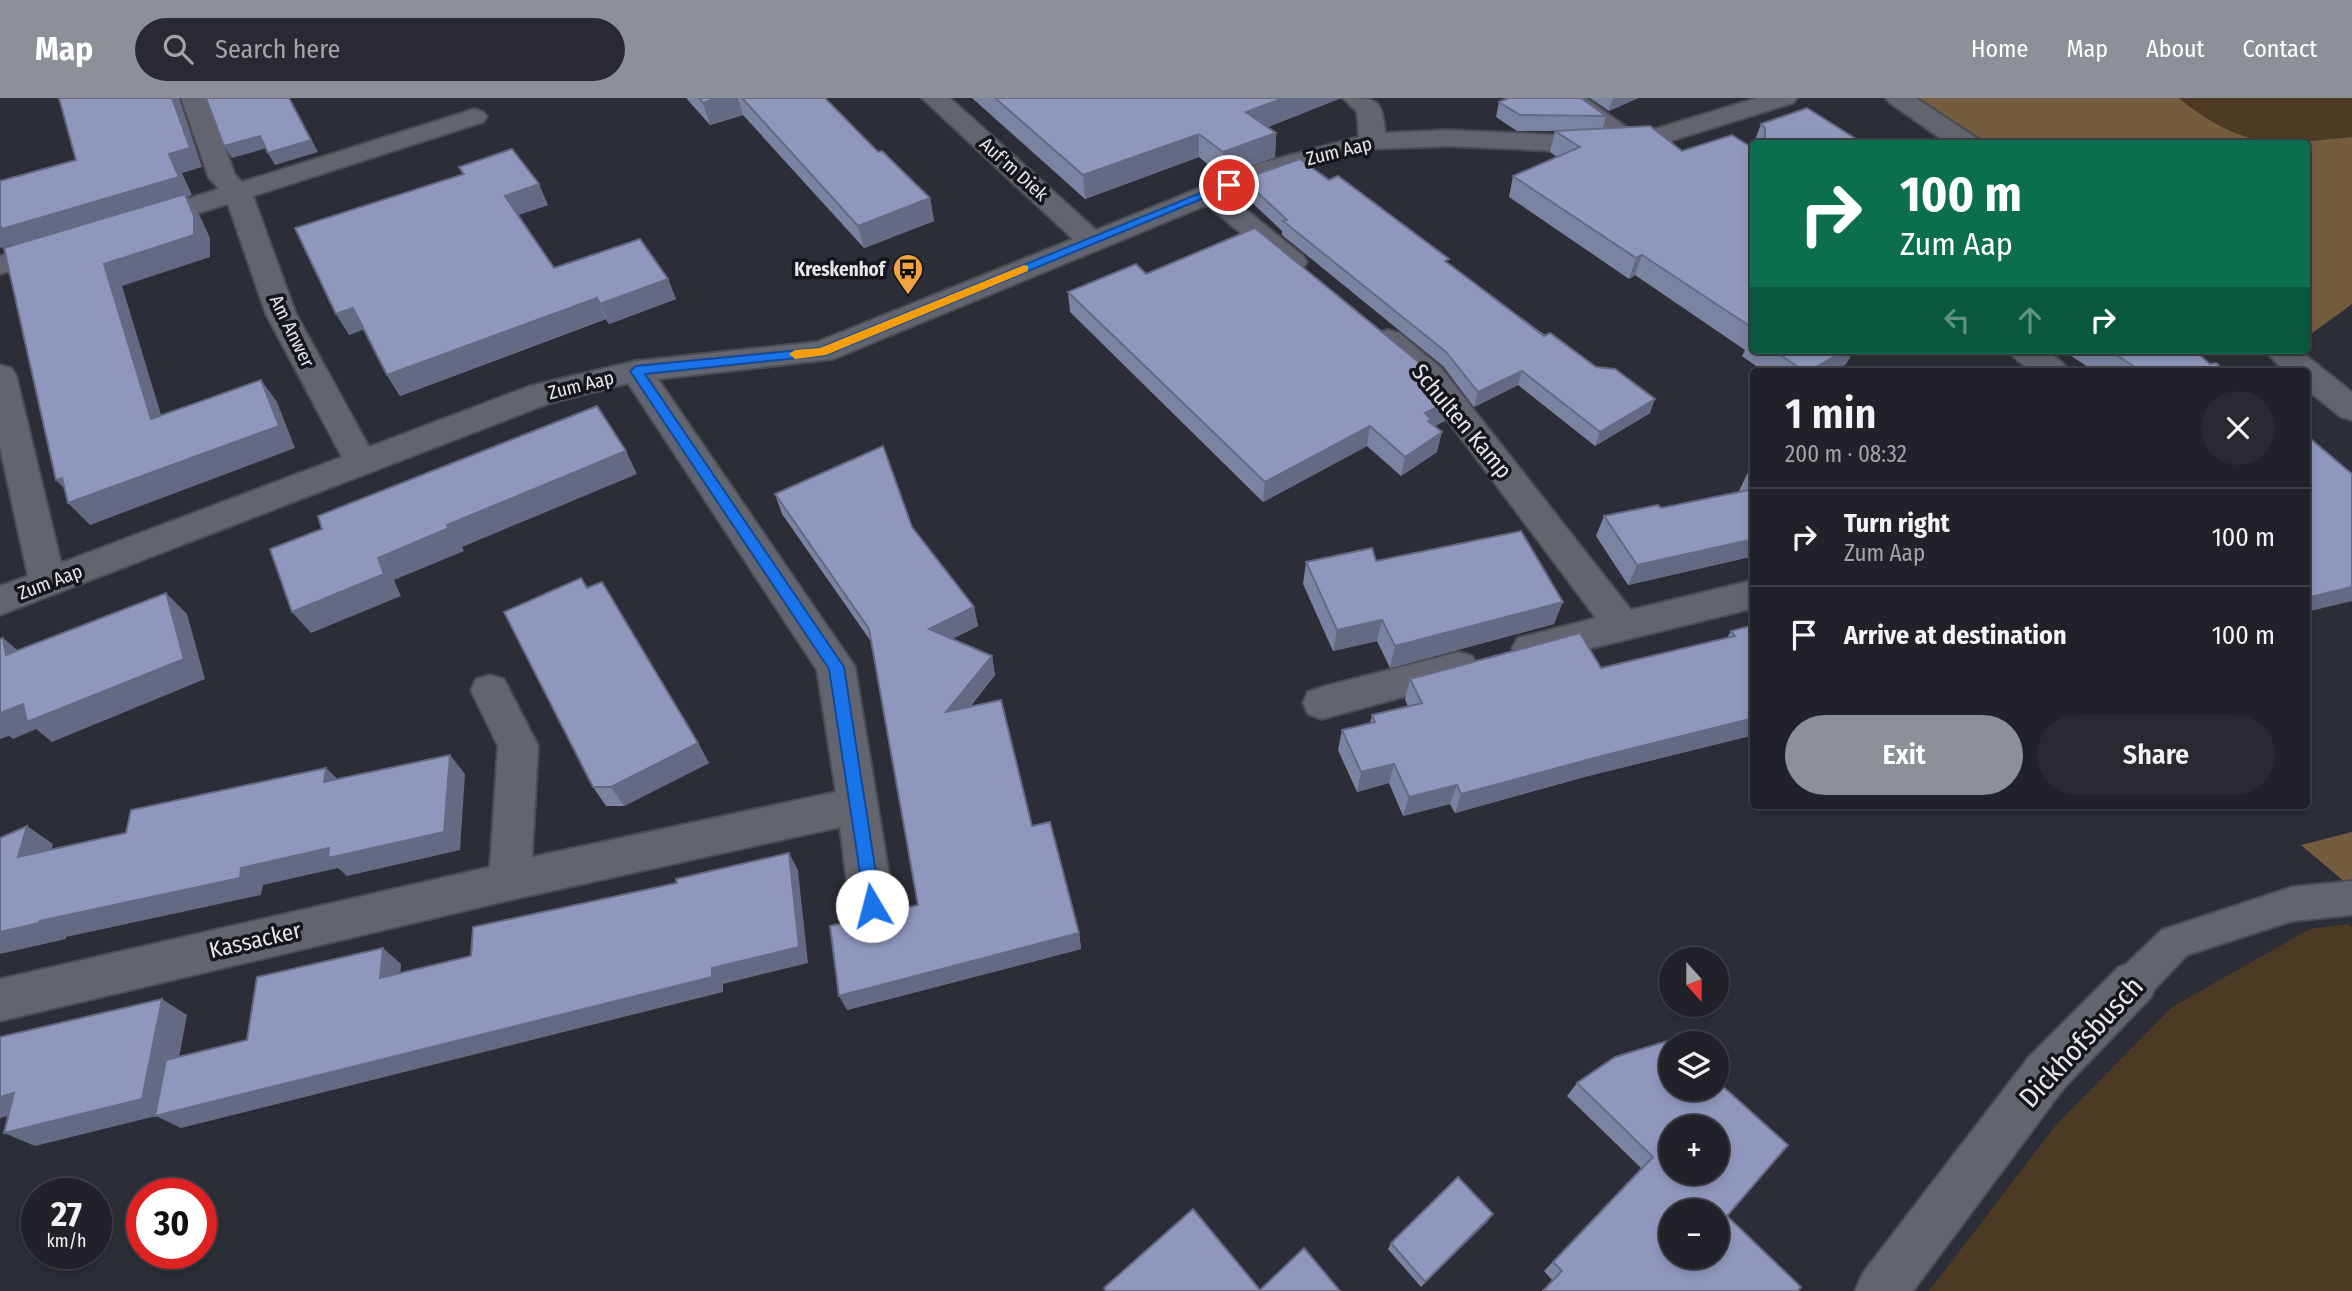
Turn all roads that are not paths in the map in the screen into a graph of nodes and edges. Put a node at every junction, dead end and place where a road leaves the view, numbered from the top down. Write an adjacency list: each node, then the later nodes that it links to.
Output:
1 (935, 98): 15 (street, Auf'm Diek)
2 (1356, 98): 9 (street)
3 (1571, 98): 10 (lane)
4 (1783, 98): 10 (street, Zum Aap)
5 (1899, 98): 8 (street)
6 (197, 104): 11 (street, Am Anwer)
7 (474, 117): 11 (street)
8 (1961, 140)
9 (1373, 141): 10 (street, Zum Aap); 12 (street, Zum Aap)
10 (1633, 141)
11 (238, 193): 13 (street); 27 (street, Am Anwer)
12 (1209, 193): 15 (street, Zum Aap); 17 (street)
13 (119, 229)
14 (79, 241): 16 (street)
15 (1092, 241): 23 (street, Zum Aap)
16 (0, 265)
17 (1314, 280)
18 (1367, 323): 31 (street, Schulten Kamp)
19 (2030, 354): 21 (street)
20 (2284, 354): 22 (street)
21 (2049, 368)
22 (2301, 368)
23 (636, 371): 27 (street, Zum Aap); 34 (street)
24 (0, 375): 28 (street)
25 (2310, 375): 26 (street)
26 (2352, 409)
27 (360, 462): 28 (street, Zum Aap)
28 (48, 583): 30 (street, Zum Aap)
29 (1750, 595): 31 (street)
30 (0, 601)
31 (1621, 624): 33 (street)
32 (491, 691): 35 (street)
33 (1322, 703)
34 (858, 805): 35 (street, Kassacker); 37 (street)
35 (510, 881): 39 (street, Kassacker)
36 (2352, 898): 38 (lane, Dickhofsbusch)
37 (872, 906)
38 (2135, 982): 40 (street, Dickhofsbusch)
39 (0, 1000)
40 (1881, 1291)

